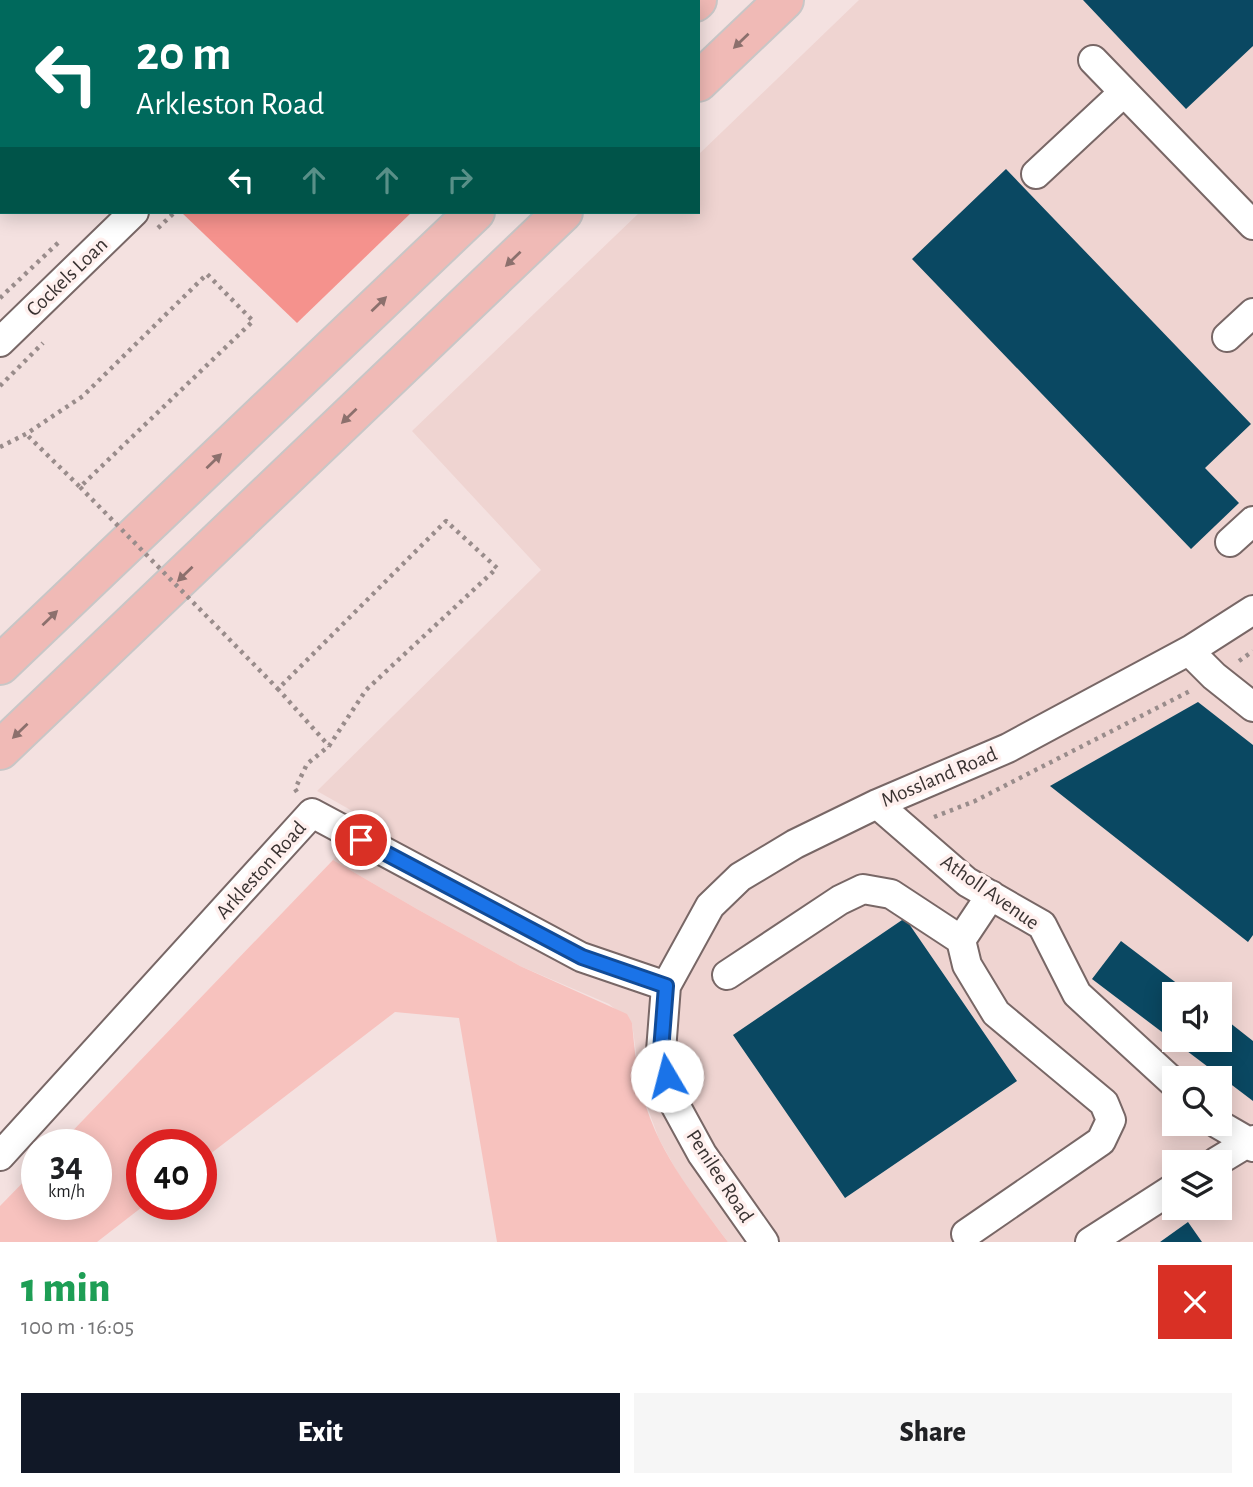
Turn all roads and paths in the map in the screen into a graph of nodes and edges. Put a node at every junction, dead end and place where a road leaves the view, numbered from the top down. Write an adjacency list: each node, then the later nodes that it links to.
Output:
1 (784, 0): 3 (highway, one-way to 3)
2 (1093, 60): 4 (street)
3 (700, 80)
4 (1124, 92): 5 (street); 9 (street)
5 (1036, 174)
6 (132, 214): 14 (street, Cockels Loan)
7 (473, 214): 23 (highway, one-way to 7)
8 (561, 214): 28 (highway, one-way to 28)
9 (1253, 225)
10 (61, 240): 11 (path)
11 (0, 298)
12 (1253, 313): 13 (street)
13 (1227, 337)
14 (0, 342)
15 (26, 434): 16 (path); 17 (path); 17 (path)
16 (0, 447)
17 (80, 487): 25 (path, bridge)
18 (1253, 521): 19 (street)
19 (1230, 542)
20 (1253, 610): 21 (street, Mossland Road)
21 (1189, 651): 24 (street); 29 (street, Mossland Road)
22 (1253, 652): 24 (path)
23 (0, 665)
24 (1214, 676): 26 (street); 31 (path)
25 (278, 689): 27 (path); 27 (path)
26 (1253, 707)
27 (329, 746): 30 (path)
28 (0, 750)
29 (877, 804): 31 (street, Atholl Avenue); 35 (street, Mossland Road)
30 (312, 813): 35 (street, Arkleston Road); 40 (street, Arkleston Road)
31 (905, 828): 32 (street, Atholl Avenue)
32 (991, 895): 33 (street); 36 (street, Atholl Avenue)
33 (961, 940): 34 (street); 42 (street)
34 (727, 975)
35 (666, 986): 43 (street, Penilee Road)
36 (1162, 1072)
37 (1232, 1132): 38 (street)
38 (1252, 1143): 39 (street)
39 (1232, 1154)
40 (0, 1156)
41 (1162, 1196): 44 (street)
42 (966, 1234)
43 (764, 1242)
44 (1090, 1242)

